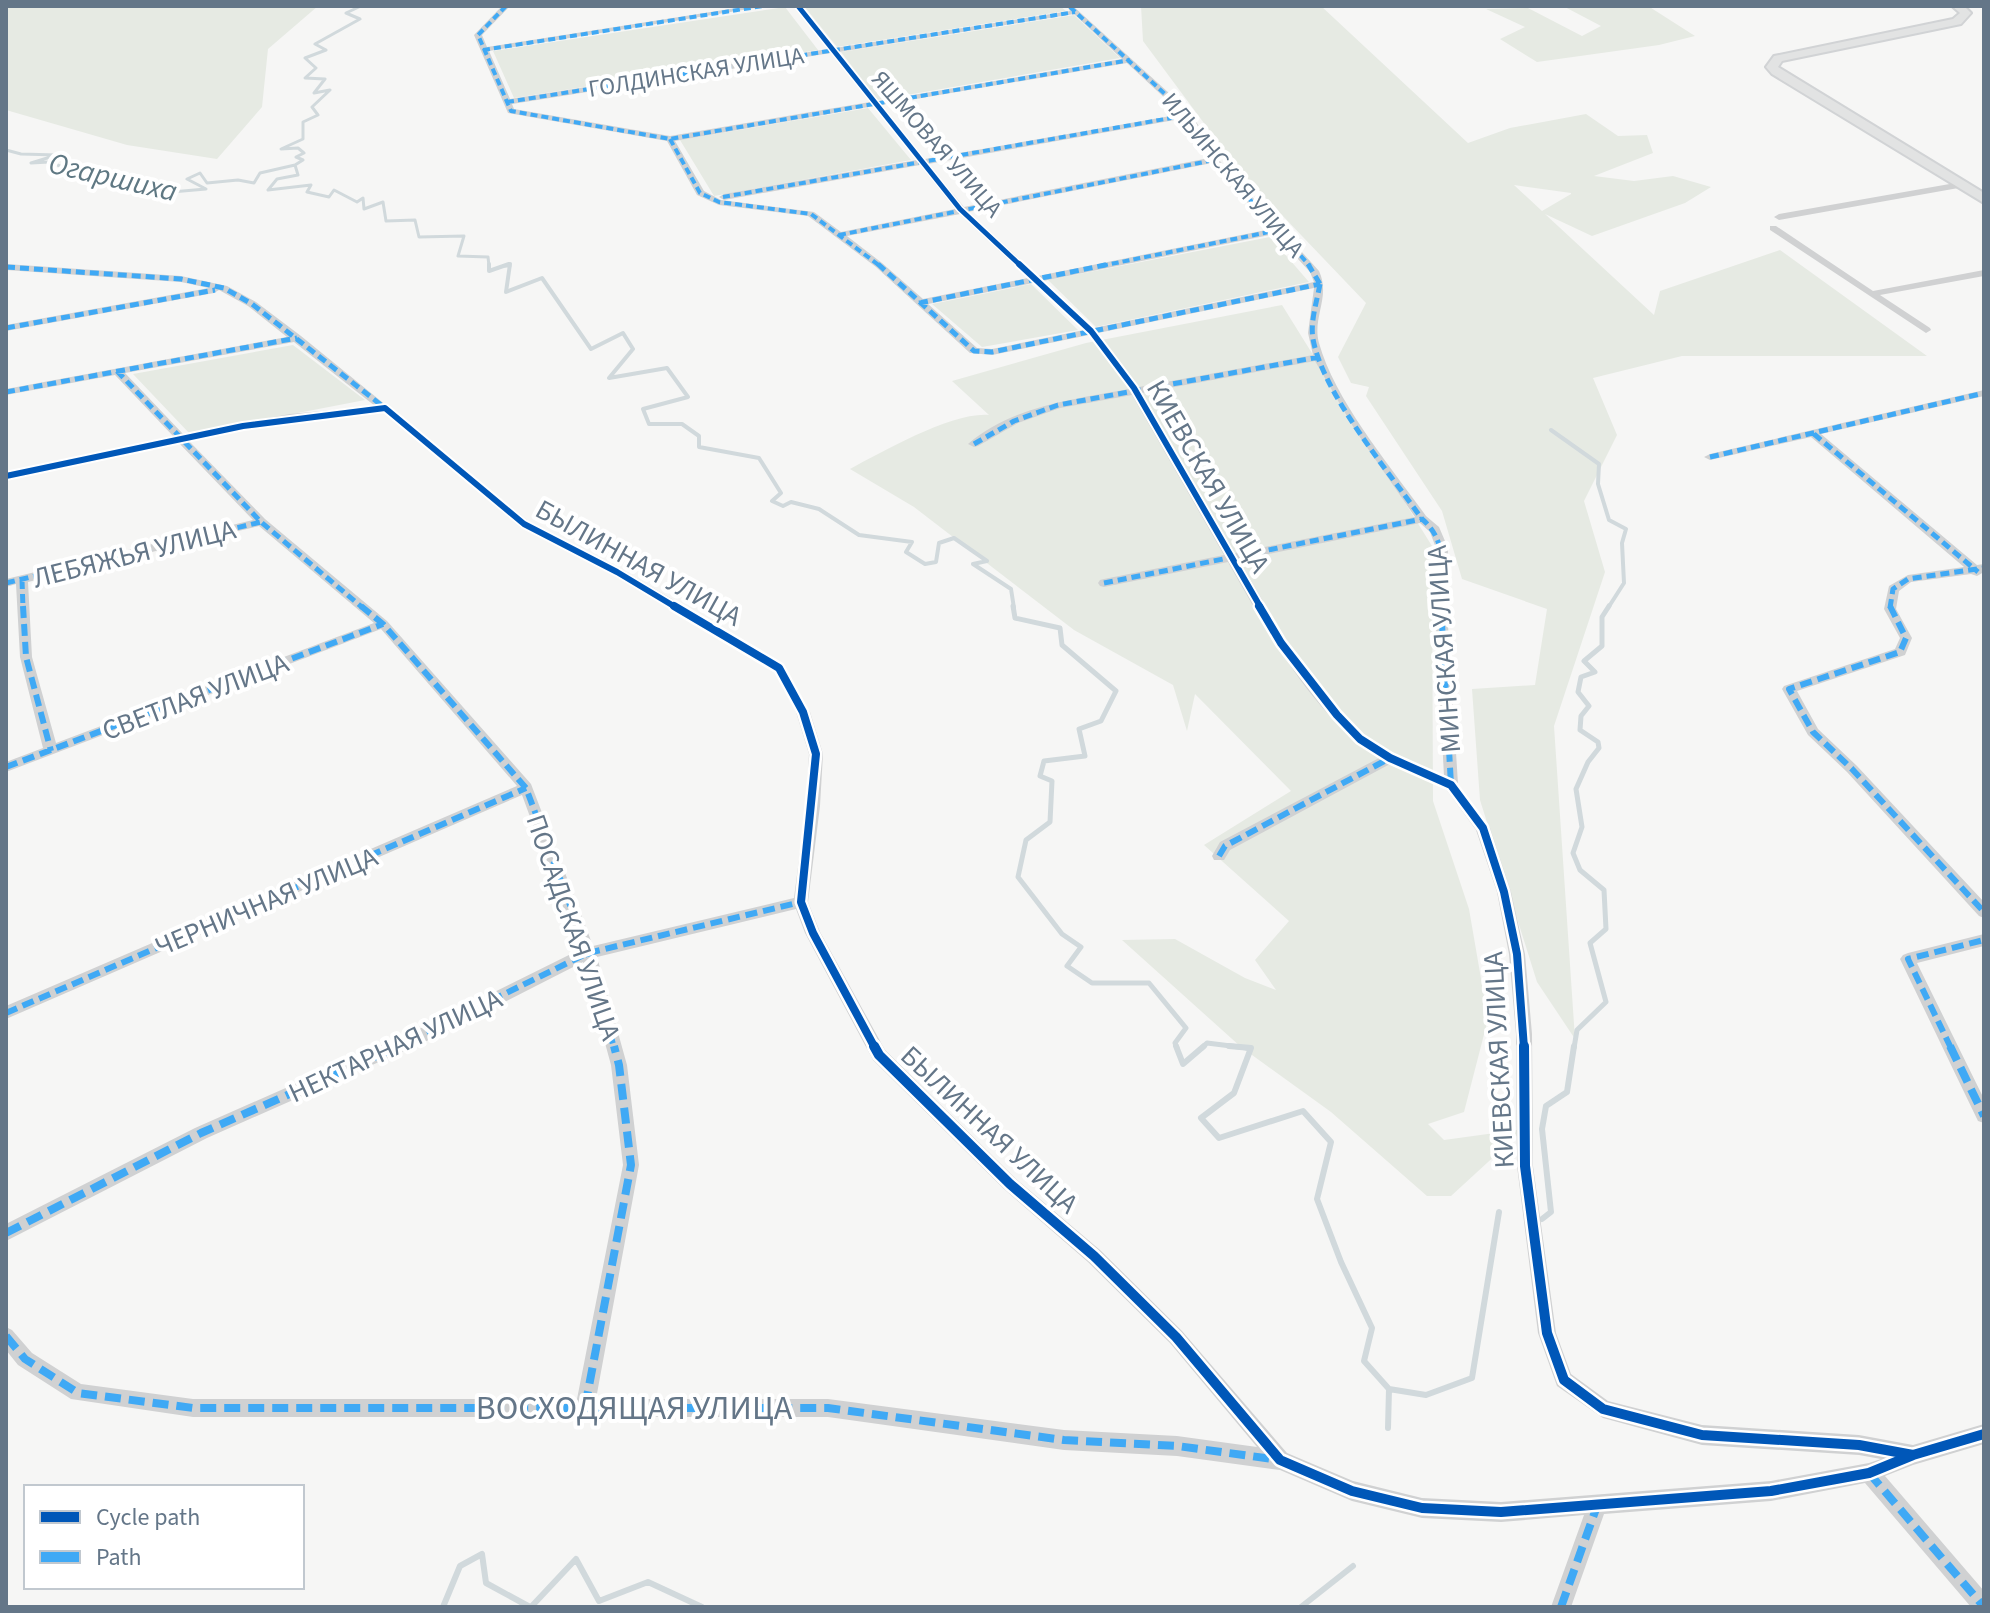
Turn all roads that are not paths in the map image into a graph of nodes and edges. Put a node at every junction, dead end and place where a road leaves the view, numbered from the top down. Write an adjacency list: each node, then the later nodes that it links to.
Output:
1 (506, 6): 6 (street)
2 (763, 6): 6 (street)
3 (798, 6): 7 (street, ЯШМОВАЯ УЛИЦА)
4 (1957, 6): 15 (street)
5 (1072, 9): 7 (street, ГОЛДИНСКАЯ УЛИЦА); 8 (street, ИЛЬИНСКАЯ УЛИЦА)
6 (483, 50): 9 (street)
7 (832, 51): 9 (street, ГОЛДИНСКАЯ УЛИЦА); 10 (street, ЯШМОВАЯ УЛИЦА)
8 (1130, 60): 10 (street); 11 (street, ИЛЬИНСКАЯ УЛИЦА)
9 (507, 102): 12 (street)
10 (874, 103): 12 (street); 14 (street, ЯШМОВАЯ УЛИЦА)
11 (1188, 115): 13 (street, ИЛЬИНСКАЯ УЛИЦА); 14 (street)
12 (670, 139): 17 (street)
13 (1214, 160): 18 (street); 21 (street, ИЛЬИНСКАЯ УЛИЦА)
14 (921, 162): 17 (street); 18 (street, ЯШМОВАЯ УЛИЦА)
15 (1961, 185): 16 (street); 19 (street)
16 (1984, 199)
17 (710, 200): 22 (street)
18 (960, 209): 22 (street); 25 (street, ЯШМОВАЯ УЛИЦА)
19 (1779, 217)
20 (1773, 228): 28 (street)
21 (1279, 230): 25 (street); 26 (street, ИЛЬИНСКАЯ УЛИЦА)
22 (839, 235): 29 (street)
23 (6, 267): 27 (street, БЫЛИННАЯ УЛИЦА)
24 (1984, 273): 28 (street)
25 (1035, 279): 29 (street); 32 (street, ЯШМОВАЯ УЛИЦА)
26 (1320, 284): 32 (street); 34 (street)
27 (224, 288): 30 (street); 33 (street, БЫЛИННАЯ УЛИЦА)
28 (1871, 294): 31 (street)
29 (919, 303): 32 (street)
30 (6, 328)
31 (1926, 330)
32 (1091, 331): 36 (street, КИЕВСКАЯ УЛИЦА)
33 (297, 338): 35 (street); 39 (street, БЫЛИННАЯ УЛИЦА)
34 (1319, 357): 36 (street); 45 (street, МИНСКАЯ УЛИЦА)
35 (117, 371): 37 (street); 41 (street, ПОСАДСКАЯ УЛИЦА)
36 (1134, 388): 42 (street); 47 (street, КИЕВСКАЯ УЛИЦА)
37 (6, 392)
38 (1984, 393): 40 (street)
39 (385, 408): 41 (street); 59 (street, БЫЛИННАЯ УЛИЦА)
40 (1814, 434): 43 (street); 48 (street)
41 (182, 440): 44 (street); 46 (street, ПОСАДСКАЯ УЛИЦА)
42 (974, 444)
43 (1710, 457)
44 (6, 476)
45 (1422, 519): 47 (street); 56 (street, МИНСКАЯ УЛИЦА)
46 (261, 522): 49 (street, ЛЕБЯЖЬЯ УЛИЦА); 52 (street, ПОСАДСКАЯ УЛИЦА)
47 (1229, 556): 51 (street); 54 (street, КИЕВСКАЯ УЛИЦА)
48 (1981, 572): 60 (street)
49 (22, 580): 50 (street, ЛЕБЯЖЬЯ УЛИЦА); 53 (street)
50 (6, 583)
51 (1104, 583)
52 (383, 624): 53 (street, СВЕТЛАЯ УЛИЦА); 57 (street, ПОСАДСКАЯ УЛИЦА)
53 (51, 751): 55 (street, СВЕТЛАЯ УЛИЦА)
54 (1390, 758): 56 (street, КИЕВСКАЯ УЛИЦА); 58 (street)
55 (6, 767)
56 (1451, 785): 69 (street, КИЕВСКАЯ УЛИЦА)
57 (526, 788): 62 (street, ПОСАДСКАЯ УЛИЦА); 63 (street, ЧЕРНИЧНАЯ УЛИЦА)
58 (1219, 856)
59 (801, 902): 62 (street, НЕКТАРНАЯ УЛИЦА); 70 (street, БЫЛИННАЯ УЛИЦА)
60 (1984, 912)
61 (1984, 940): 64 (street)
62 (588, 953): 65 (street, НЕКТАРНАЯ УЛИЦА); 67 (street, ПОСАДСКАЯ УЛИЦА)
63 (6, 1013)
64 (1984, 1116)
65 (6, 1233)
66 (6, 1336): 67 (street, ВОСХОДЯЩАЯ УЛИЦА)
67 (585, 1407): 70 (street, ВОСХОДЯЩАЯ УЛИЦА)
68 (1984, 1434): 69 (street, БЫЛИННАЯ УЛИЦА)
69 (1913, 1455): 71 (street, БЫЛИННАЯ УЛИЦА)
70 (1280, 1460): 72 (street, БЫЛИННАЯ УЛИЦА)
71 (1869, 1473): 72 (street, БЫЛИННАЯ УЛИЦА); 74 (street)
72 (1597, 1506): 73 (street)
73 (1561, 1607)
74 (1984, 1607)

